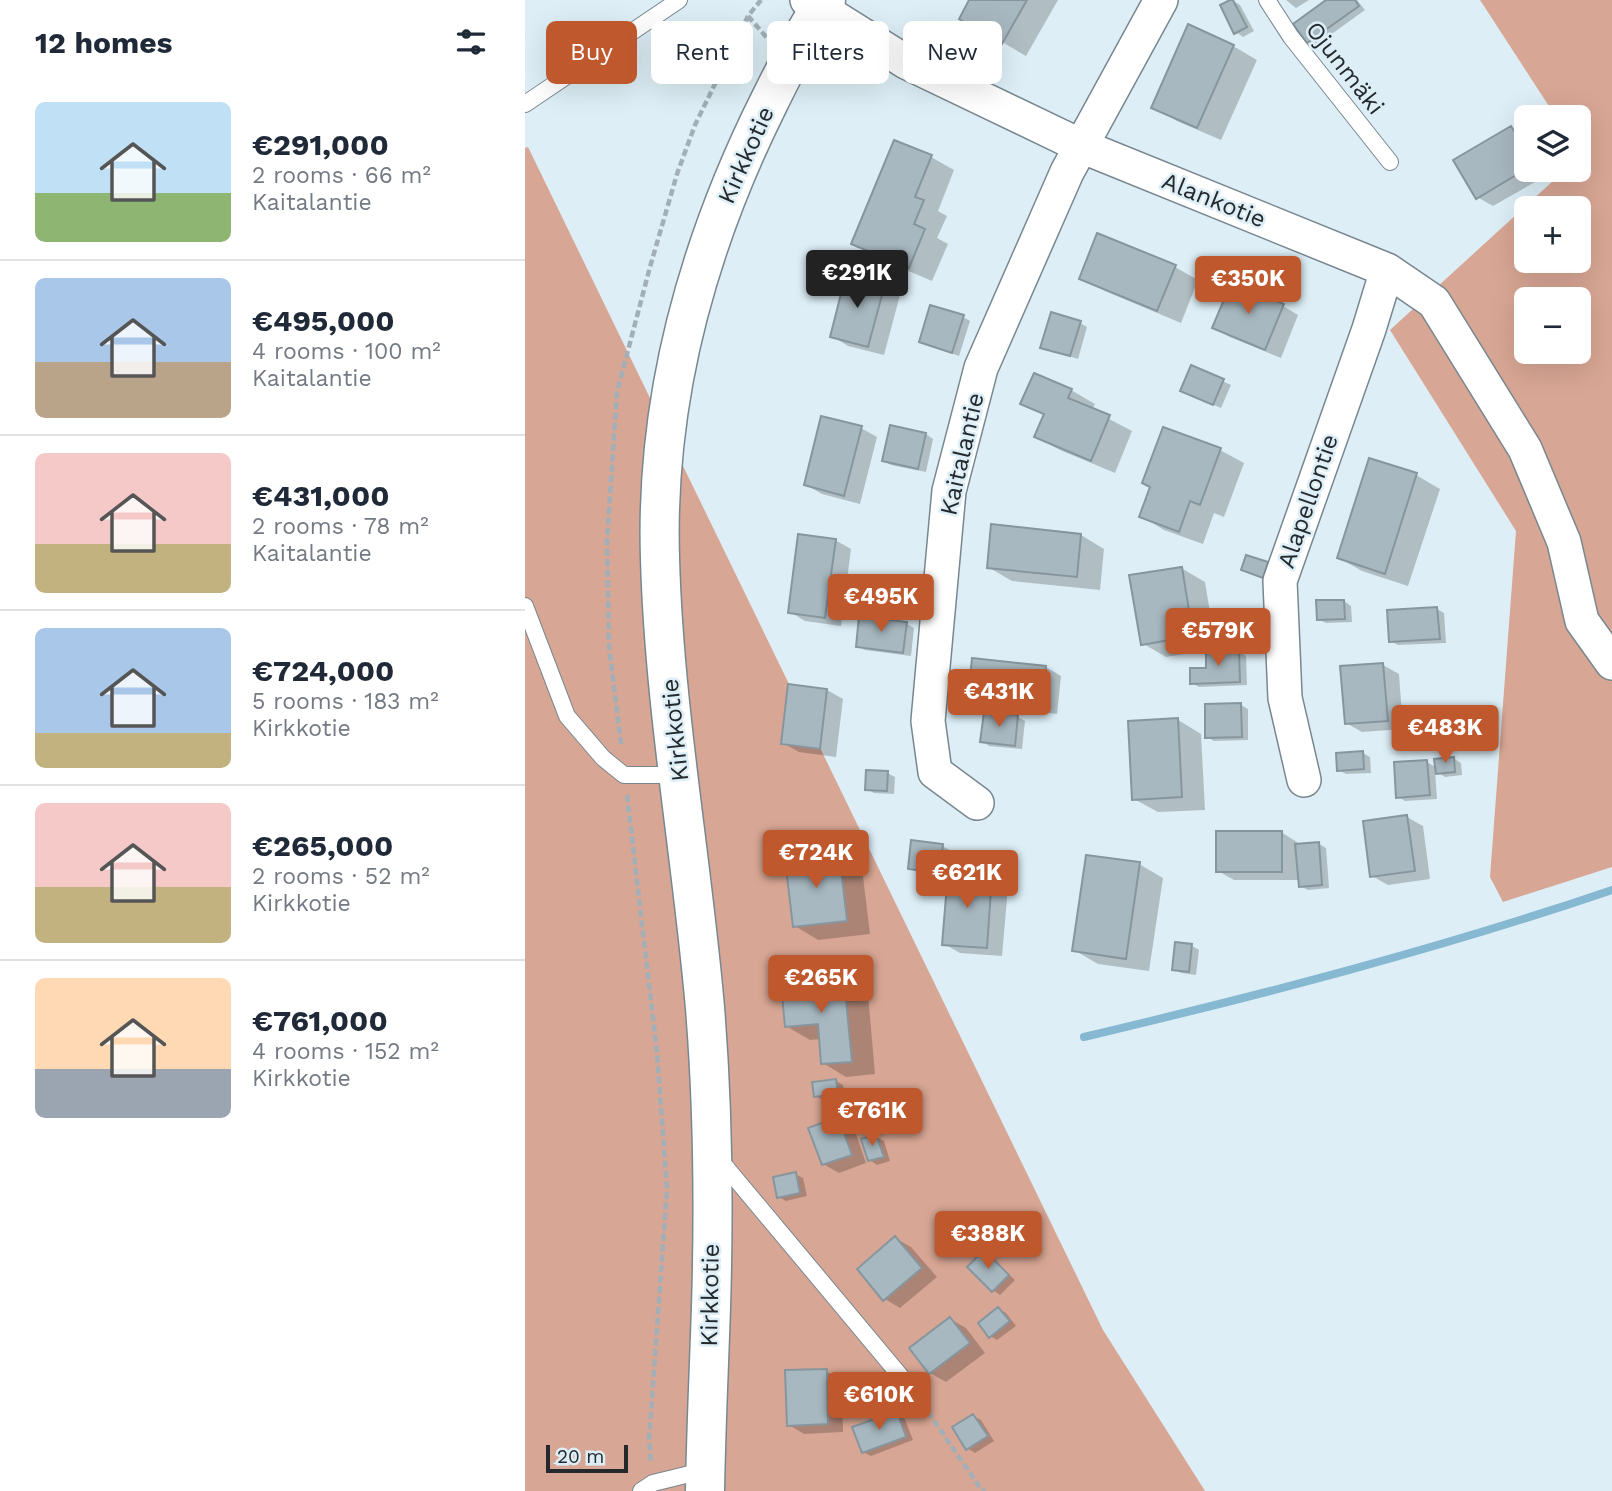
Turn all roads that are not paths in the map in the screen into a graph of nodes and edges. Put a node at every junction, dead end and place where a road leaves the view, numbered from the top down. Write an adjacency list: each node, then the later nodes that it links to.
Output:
1 (679, 0): 5 (lane)
2 (1161, 0): 6 (street, Kaitalantie)
3 (1267, 0): 7 (lane, Ojunmäki)
4 (818, 3): 6 (street, Alankotie); 11 (street, Kirkkotie)
5 (525, 104)
6 (1081, 146): 8 (street, Alankotie); 13 (street, Kaitalantie)
7 (1390, 162)
8 (1387, 270): 10 (street, Alankotie); 12 (street, Alapellontie)
9 (525, 606): 11 (lane)
10 (1612, 663)
11 (679, 775): 14 (street, Kirkkotie)
12 (1304, 780)
13 (977, 803)
14 (711, 1150): 15 (lane); 16 (street, Kirkkotie)
15 (918, 1396)
16 (706, 1480): 17 (lane)
17 (641, 1491)

